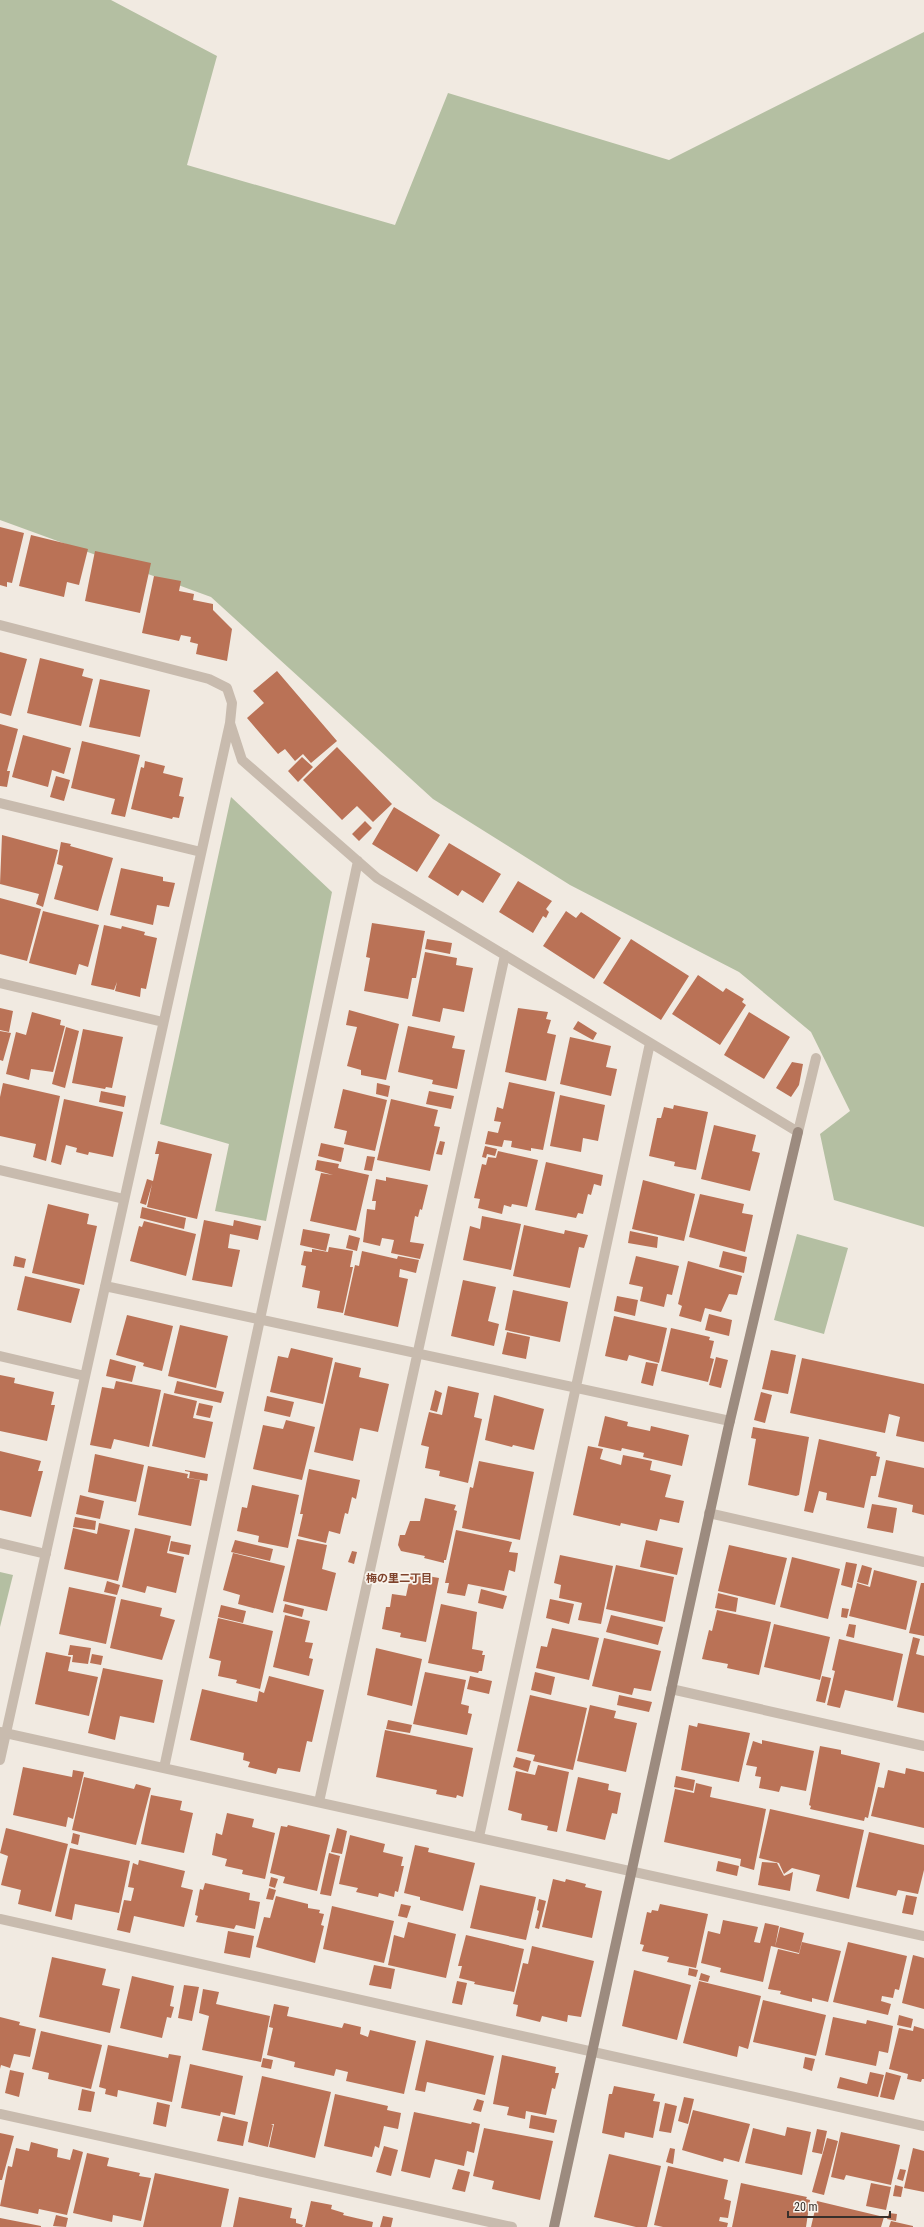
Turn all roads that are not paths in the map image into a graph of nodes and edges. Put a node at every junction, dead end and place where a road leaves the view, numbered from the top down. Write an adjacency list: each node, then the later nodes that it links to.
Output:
1 (0, 625): 2 (street)
2 (230, 723): 4 (street); 5 (street)
3 (0, 803): 4 (street)
4 (201, 852): 8 (street)
5 (358, 861): 6 (street); 15 (street)
6 (505, 955): 9 (street); 16 (street)
7 (0, 983): 8 (street)
8 (163, 1022): 13 (street)
9 (650, 1043): 11 (street); 19 (street)
10 (816, 1058): 11 (street)
11 (798, 1132): 20 (street)
12 (0, 1170): 13 (street)
13 (124, 1199): 14 (street)
14 (105, 1286): 15 (street); 18 (street)
15 (260, 1320): 16 (street); 29 (street)
16 (418, 1354): 19 (street); 30 (street)
17 (0, 1356): 18 (street)
18 (85, 1376): 23 (street)
19 (576, 1388): 20 (street); 31 (street)
20 (730, 1421): 21 (street)
21 (709, 1513): 24 (street); 25 (street)
22 (0, 1543): 23 (street)
23 (46, 1554): 26 (street)
24 (924, 1562)
25 (671, 1689): 27 (street); 32 (street)
26 (3, 1732): 28 (street); 29 (street)
27 (924, 1746)
28 (0, 1760)
29 (164, 1768): 30 (street)
30 (319, 1802): 31 (street)
31 (479, 1838): 32 (street)
32 (632, 1871): 34 (street); 35 (street)
33 (0, 1919): 35 (street)
34 (924, 1936)
35 (592, 2051): 37 (street); 39 (street)
36 (0, 2114): 38 (street)
37 (924, 2126)
38 (512, 2227)
39 (554, 2227)

